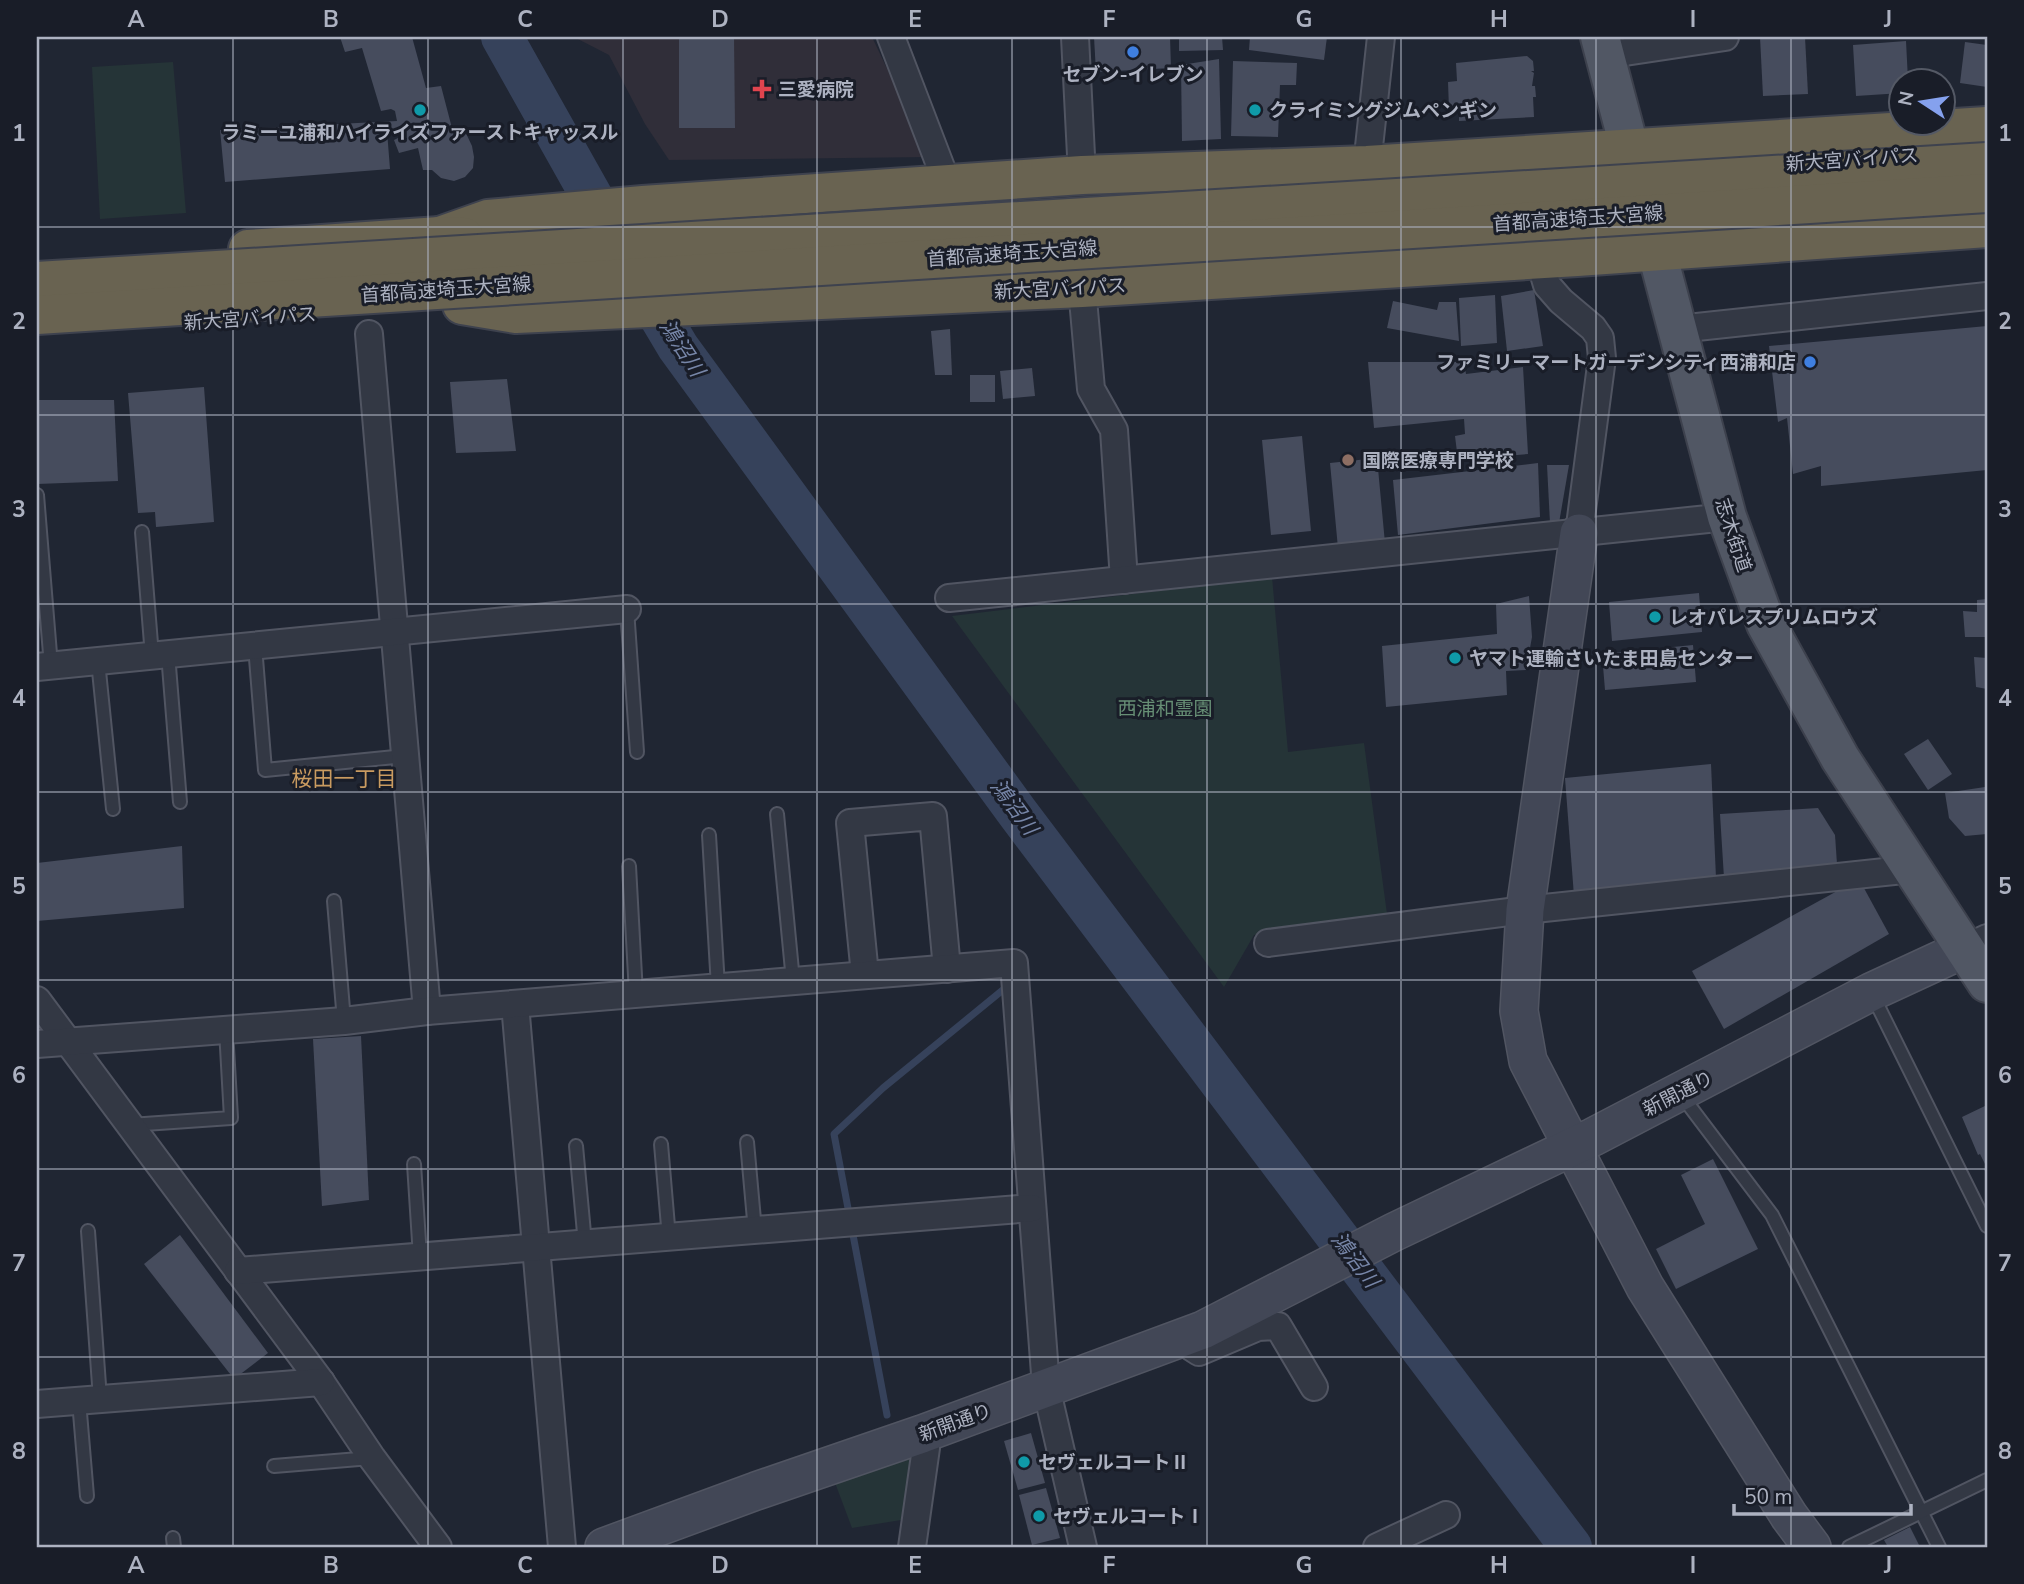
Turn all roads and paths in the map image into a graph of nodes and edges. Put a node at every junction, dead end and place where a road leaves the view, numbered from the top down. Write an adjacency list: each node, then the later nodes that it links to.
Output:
1 (891, 37): 14 (street)
2 (1075, 37): 12 (street)
3 (1381, 37): 10 (street)
4 (1725, 37): 5 (street)
5 (1603, 46): 7 (main road, 志木街道)
6 (1987, 125): 7 (highway)
7 (1630, 149): 10 (highway); 21 (main road, 志木街道)
8 (1987, 151): 11 (highway, 新大宮バイパス)
9 (1987, 162): 23 (highway, 首都高速埼玉大宮線, bridge)
10 (1367, 165): 12 (highway)
11 (1717, 167)
12 (1082, 175): 14 (highway)
13 (1549, 180): 17 (highway)
14 (947, 183): 17 (highway)
15 (1987, 193): 27 (highway, 首都高速埼玉大宮線, bridge)
16 (1987, 203): 18 (highway)
17 (649, 218): 22 (highway)
18 (1727, 219)
19 (1987, 228): 21 (highway, 新大宮バイパス)
20 (1548, 243): 21 (highway, 新大宮バイパス); 24 (highway, 新大宮バイパス); 25 (highway, 新大宮バイパス); 34 (street)
21 (1657, 252): 28 (main road, 志木街道)
22 (37, 263)
23 (37, 281)
24 (1082, 288): 25 (highway, 新大宮バイパス); 35 (street)
25 (689, 294): 29 (highway, 新大宮バイパス)
26 (1987, 296): 28 (street)
27 (37, 315)
28 (1678, 329): 32 (main road, 志木街道)
29 (37, 332)
30 (369, 334): 38 (street)
31 (37, 495): 42 (lane)
32 (1727, 517): 34 (street); 50 (main road, 志木街道)
33 (142, 533): 40 (lane)
34 (1579, 533): 35 (street); 52 (street)
35 (1124, 580): 36 (street)
36 (949, 598)
37 (627, 609): 38 (street); 43 (lane)
38 (394, 632): 39 (street); 44 (street)
39 (255, 646): 40 (street); 44 (lane)
40 (160, 655): 41 (street); 45 (lane)
41 (98, 661): 42 (street); 46 (lane)
42 (44, 666)
43 (637, 752)
44 (405, 756): 64 (street)
45 (180, 802)
46 (113, 809)
47 (777, 814): 57 (lane)
48 (709, 835): 59 (lane)
49 (629, 866): 61 (lane)
50 (1913, 869): 52 (street); 54 (main road, 志木街道)
51 (334, 901): 65 (lane)
52 (1525, 910): 53 (street); 74 (street)
53 (1268, 943)
54 (1976, 943): 58 (main road, 志木街道); 60 (street, 新開通り)
55 (947, 969): 56 (street); 56 (street); 76 (street)
56 (865, 975): 57 (street)
57 (793, 981): 59 (street)
58 (1987, 983)
59 (718, 987): 61 (street)
60 (1871, 992): 69 (street, 新開通り); 77 (lane)
61 (636, 994): 63 (street)
62 (37, 1000): 67 (street)
63 (515, 1004): 64 (street); 82 (street)
64 (427, 1011): 65 (street)
65 (344, 1021): 66 (street)
66 (226, 1030): 67 (street); 70 (lane)
67 (68, 1042): 68 (street); 70 (street)
68 (37, 1044)
69 (1679, 1092): 74 (street, 新開通り); 96 (lane)
70 (130, 1125): 84 (street)
71 (747, 1143): 79 (lane)
72 (661, 1144): 80 (lane)
73 (576, 1146): 81 (lane)
74 (1574, 1147): 85 (street, 新開通り); 104 (street)
75 (414, 1164): 83 (lane)
76 (1032, 1208): 79 (street); 87 (street)
77 (1987, 1226)
78 (88, 1231): 89 (lane)
79 (755, 1231): 80 (street)
80 (669, 1238): 81 (street)
81 (585, 1244): 82 (street)
82 (536, 1248): 83 (street); 99 (street)
83 (420, 1257): 84 (street)
84 (238, 1271): 86 (street)
85 (1179, 1339): 87 (street, 新開通り); 88 (street)
86 (321, 1381): 89 (street); 92 (street)
87 (1046, 1387): 91 (street, 新開通り); 102 (street)
88 (1314, 1387)
89 (90, 1400): 90 (street); 95 (lane)
90 (37, 1404)
91 (922, 1434): 100 (street, 新開通り); 101 (street)
92 (372, 1458): 93 (lane); 98 (street)
93 (274, 1466)
94 (1987, 1480): 96 (lane)
95 (87, 1496)
96 (1921, 1512): 105 (lane); 106 (lane)
97 (1446, 1515): 103 (street)
98 (438, 1547)
99 (562, 1547)
100 (604, 1547)
101 (912, 1547)
102 (1083, 1547)
103 (1377, 1547)
104 (1812, 1547)
105 (1849, 1547)
106 (1939, 1547)

